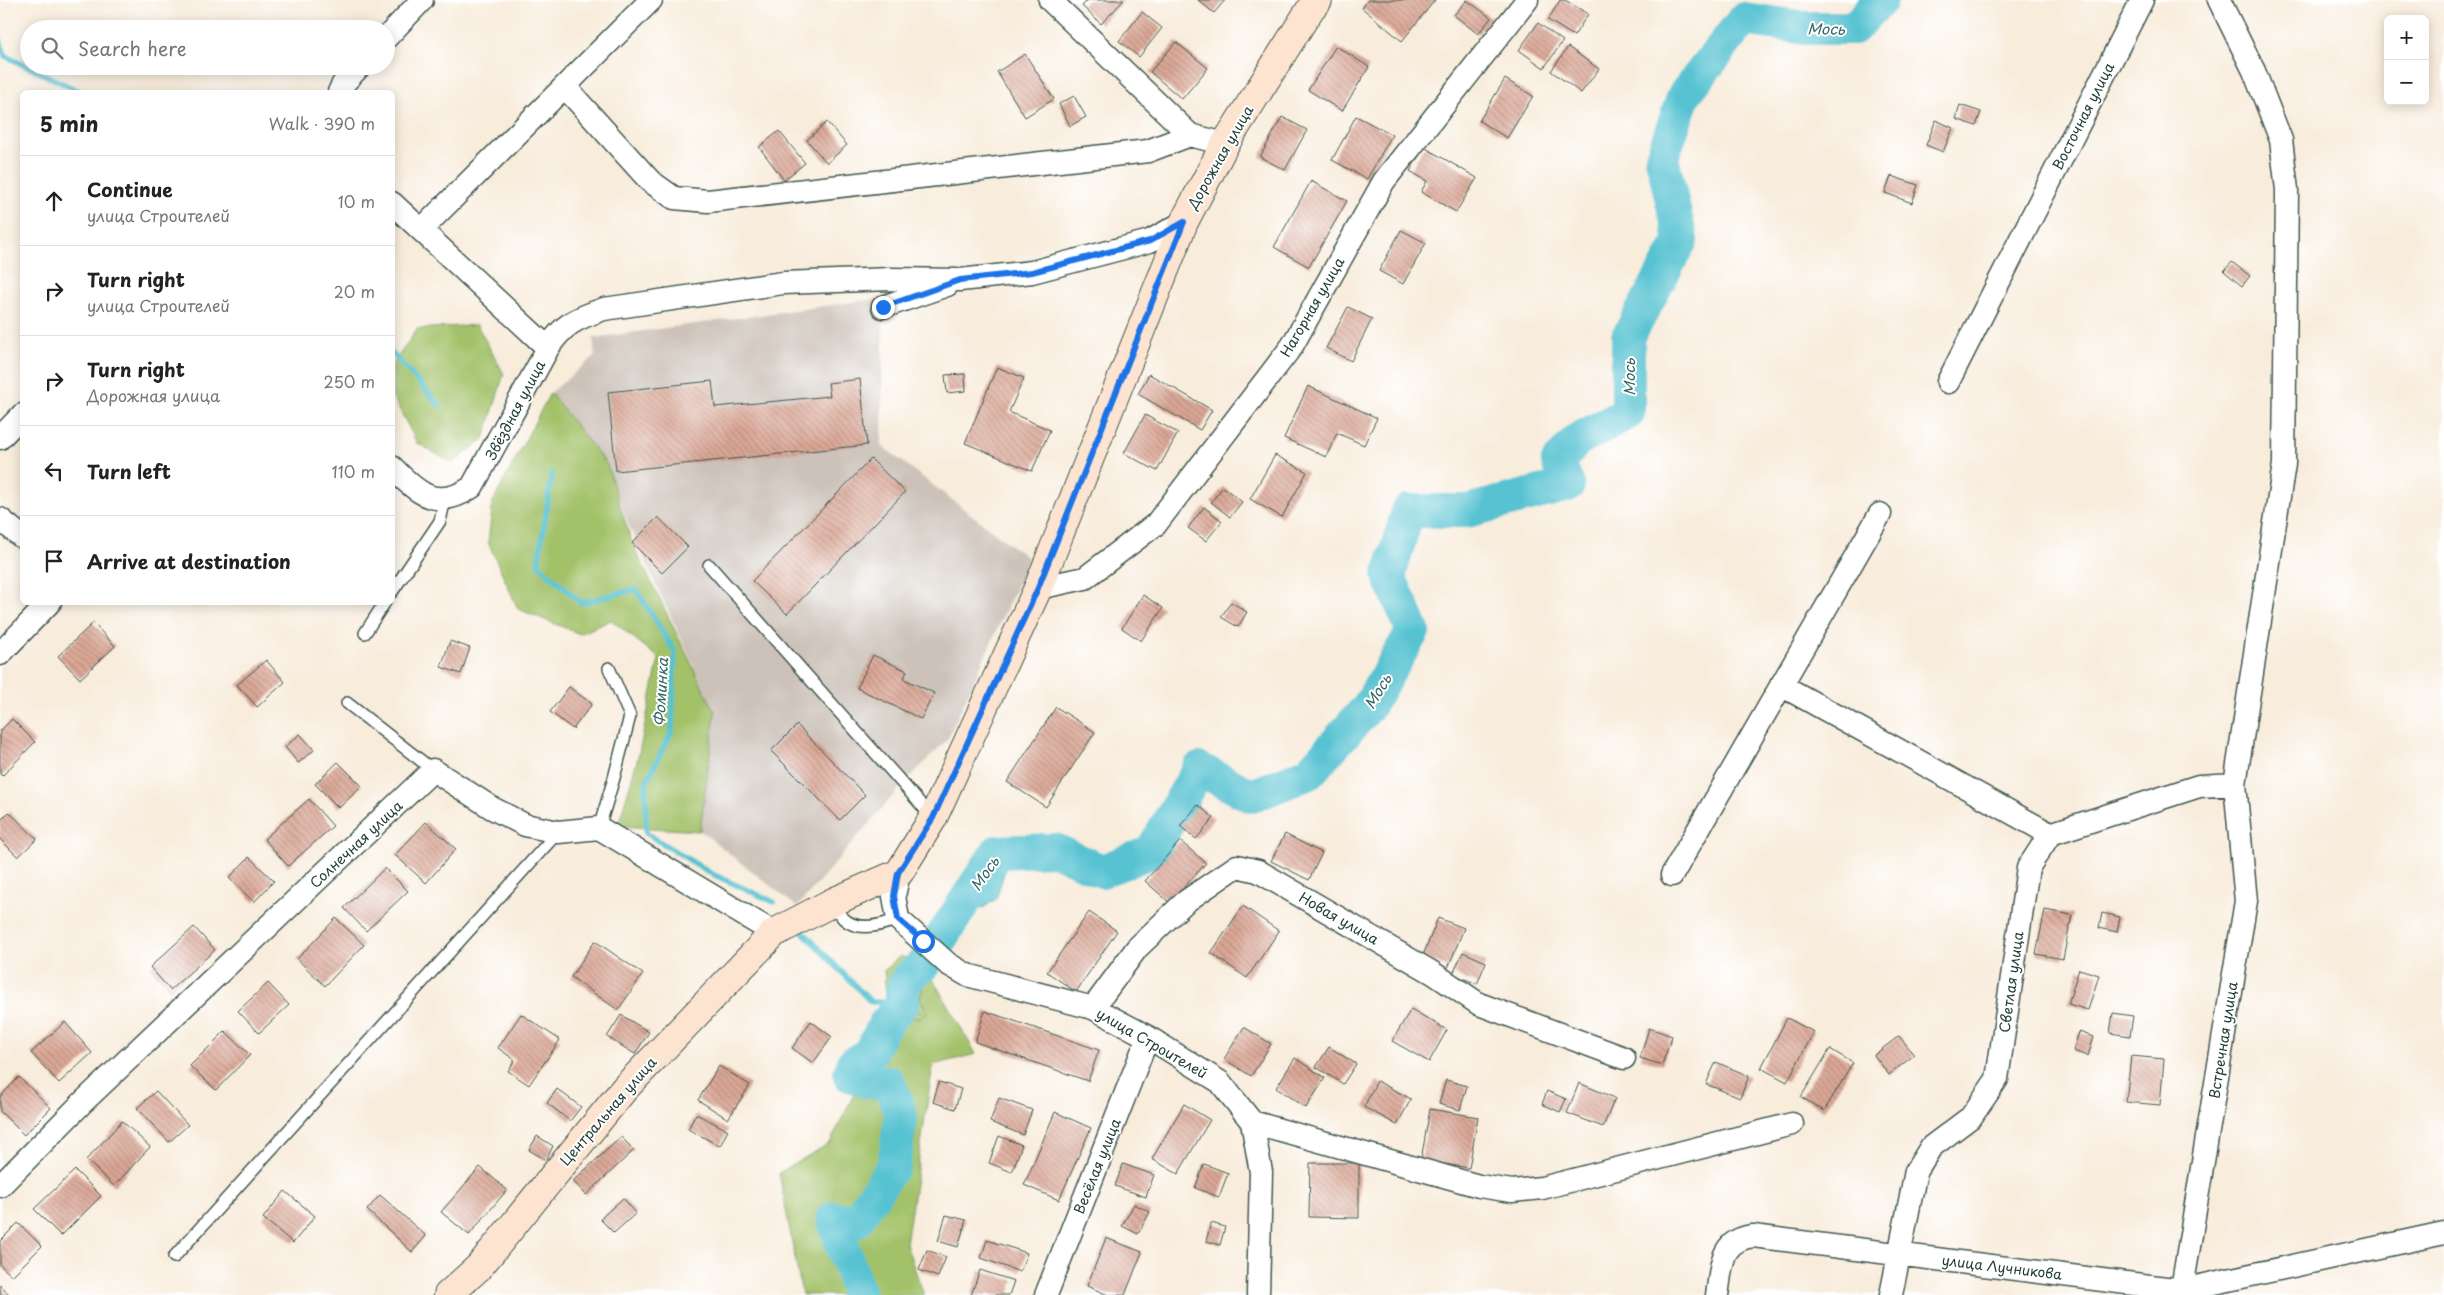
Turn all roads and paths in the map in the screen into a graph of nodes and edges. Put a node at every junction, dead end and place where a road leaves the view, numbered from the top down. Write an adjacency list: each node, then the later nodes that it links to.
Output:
1 (422, 0): 8 (street)
2 (651, 0): 10 (street)
3 (1050, 0): 12 (street)
4 (1318, 0): 13 (street, Дорожная улица)
5 (1527, 0): 30 (street, Нагорная улица)
6 (2142, 0): 20 (street, Восточная улица)
7 (2219, 0): 39 (street, Встречная улица)
8 (395, 28)
9 (352, 75): 11 (street)
10 (565, 87): 12 (street); 16 (street)
11 (340, 90)
12 (1190, 135): 13 (street)
13 (1225, 144): 15 (street, Дорожная улица)
14 (395, 206): 16 (street, Звёздная улица)
15 (1184, 222): 17 (street); 30 (street, Дорожная улица)
16 (422, 229): 19 (street, Звёздная улица)
17 (960, 280): 18 (street); 19 (street)
18 (883, 307)
19 (548, 348): 24 (street, Звёздная улица)
20 (1948, 382)
21 (20, 418): 22 (street)
22 (0, 438)
23 (395, 470): 24 (street)
24 (445, 499): 29 (lane)
25 (1880, 514): 36 (street)
26 (0, 519): 27 (street)
27 (20, 536)
28 (709, 565): 40 (lane)
29 (395, 588)
30 (1038, 588): 40 (street, Дорожная улица)
31 (47, 605): 34 (street)
32 (383, 605): 33 (lane)
33 (365, 633)
34 (0, 654)
35 (609, 668): 41 (lane)
36 (1781, 685): 43 (street); 45 (street)
37 (347, 703): 38 (lane)
38 (433, 770): 42 (street); 54 (street, Солнечная улица)
39 (2235, 784): 43 (street); 58 (street, Встречная улица)
40 (933, 818): 44 (street, Дорожная улица)
41 (599, 828): 42 (street); 48 (street)
42 (558, 832): 57 (lane)
43 (2050, 834): 56 (street, Светлая улица)
44 (898, 873): 46 (street, Центральная улица); 47 (street)
45 (1672, 875)
46 (833, 902): 47 (lane); 48 (street, Центральная улица)
47 (898, 919): 49 (street, улица Строителей)
48 (774, 932): 59 (street, Центральная улица)
49 (1093, 1008): 50 (street, улица Строителей); 51 (street, Новая улица)
50 (1148, 1038): 52 (street, улица Строителей); 60 (street, Весёлая улица)
51 (1624, 1058)
52 (1252, 1122): 53 (street); 61 (street, улица Строителей)
53 (1792, 1124)
54 (0, 1186)
55 (2444, 1233): 58 (street, улица Лучникова)
56 (1900, 1254): 58 (street, улица Лучникова); 62 (street, улица Лучникова); 63 (street, Светлая улица)
57 (174, 1257)
58 (2182, 1292)
59 (448, 1295)
60 (1046, 1295)
61 (1258, 1295)
62 (1717, 1295)
63 (1891, 1295)

